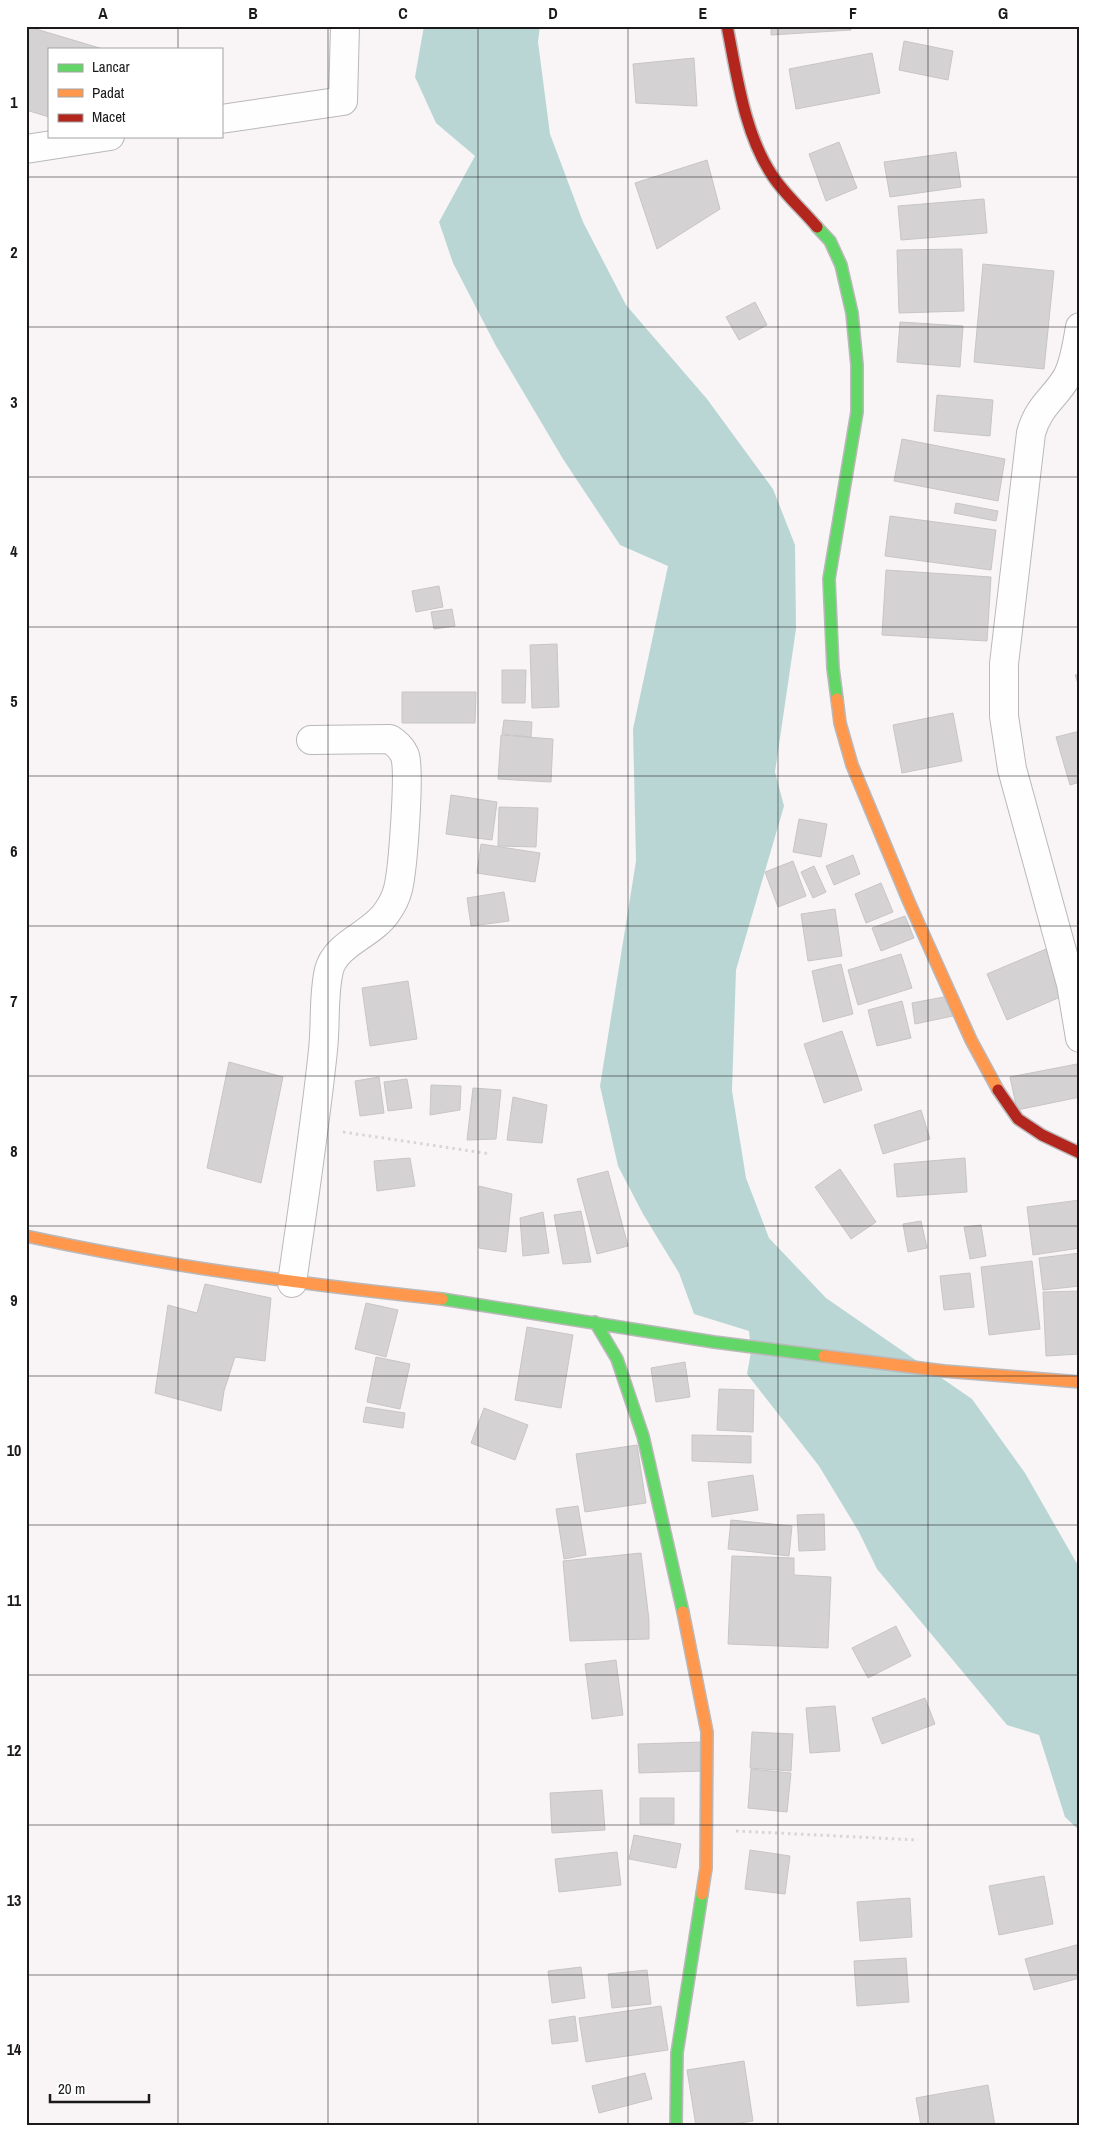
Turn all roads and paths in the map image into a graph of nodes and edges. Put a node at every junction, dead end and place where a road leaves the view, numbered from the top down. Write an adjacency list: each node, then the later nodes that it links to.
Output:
1 (344, 26): 3 (street)
2 (727, 26): 10 (street)
3 (222, 119)
4 (97, 138): 5 (street)
5 (26, 149)
6 (1080, 327): 8 (street)
7 (311, 740): 9 (street)
8 (1080, 1038)
9 (312, 1128): 11 (path); 13 (street)
10 (1080, 1153)
11 (491, 1154)
12 (26, 1236): 13 (street)
13 (292, 1283): 14 (street)
14 (595, 1322): 15 (street); 16 (street)
15 (1080, 1382)
16 (708, 1830): 17 (path); 18 (street)
17 (918, 1840)
18 (676, 2126)

